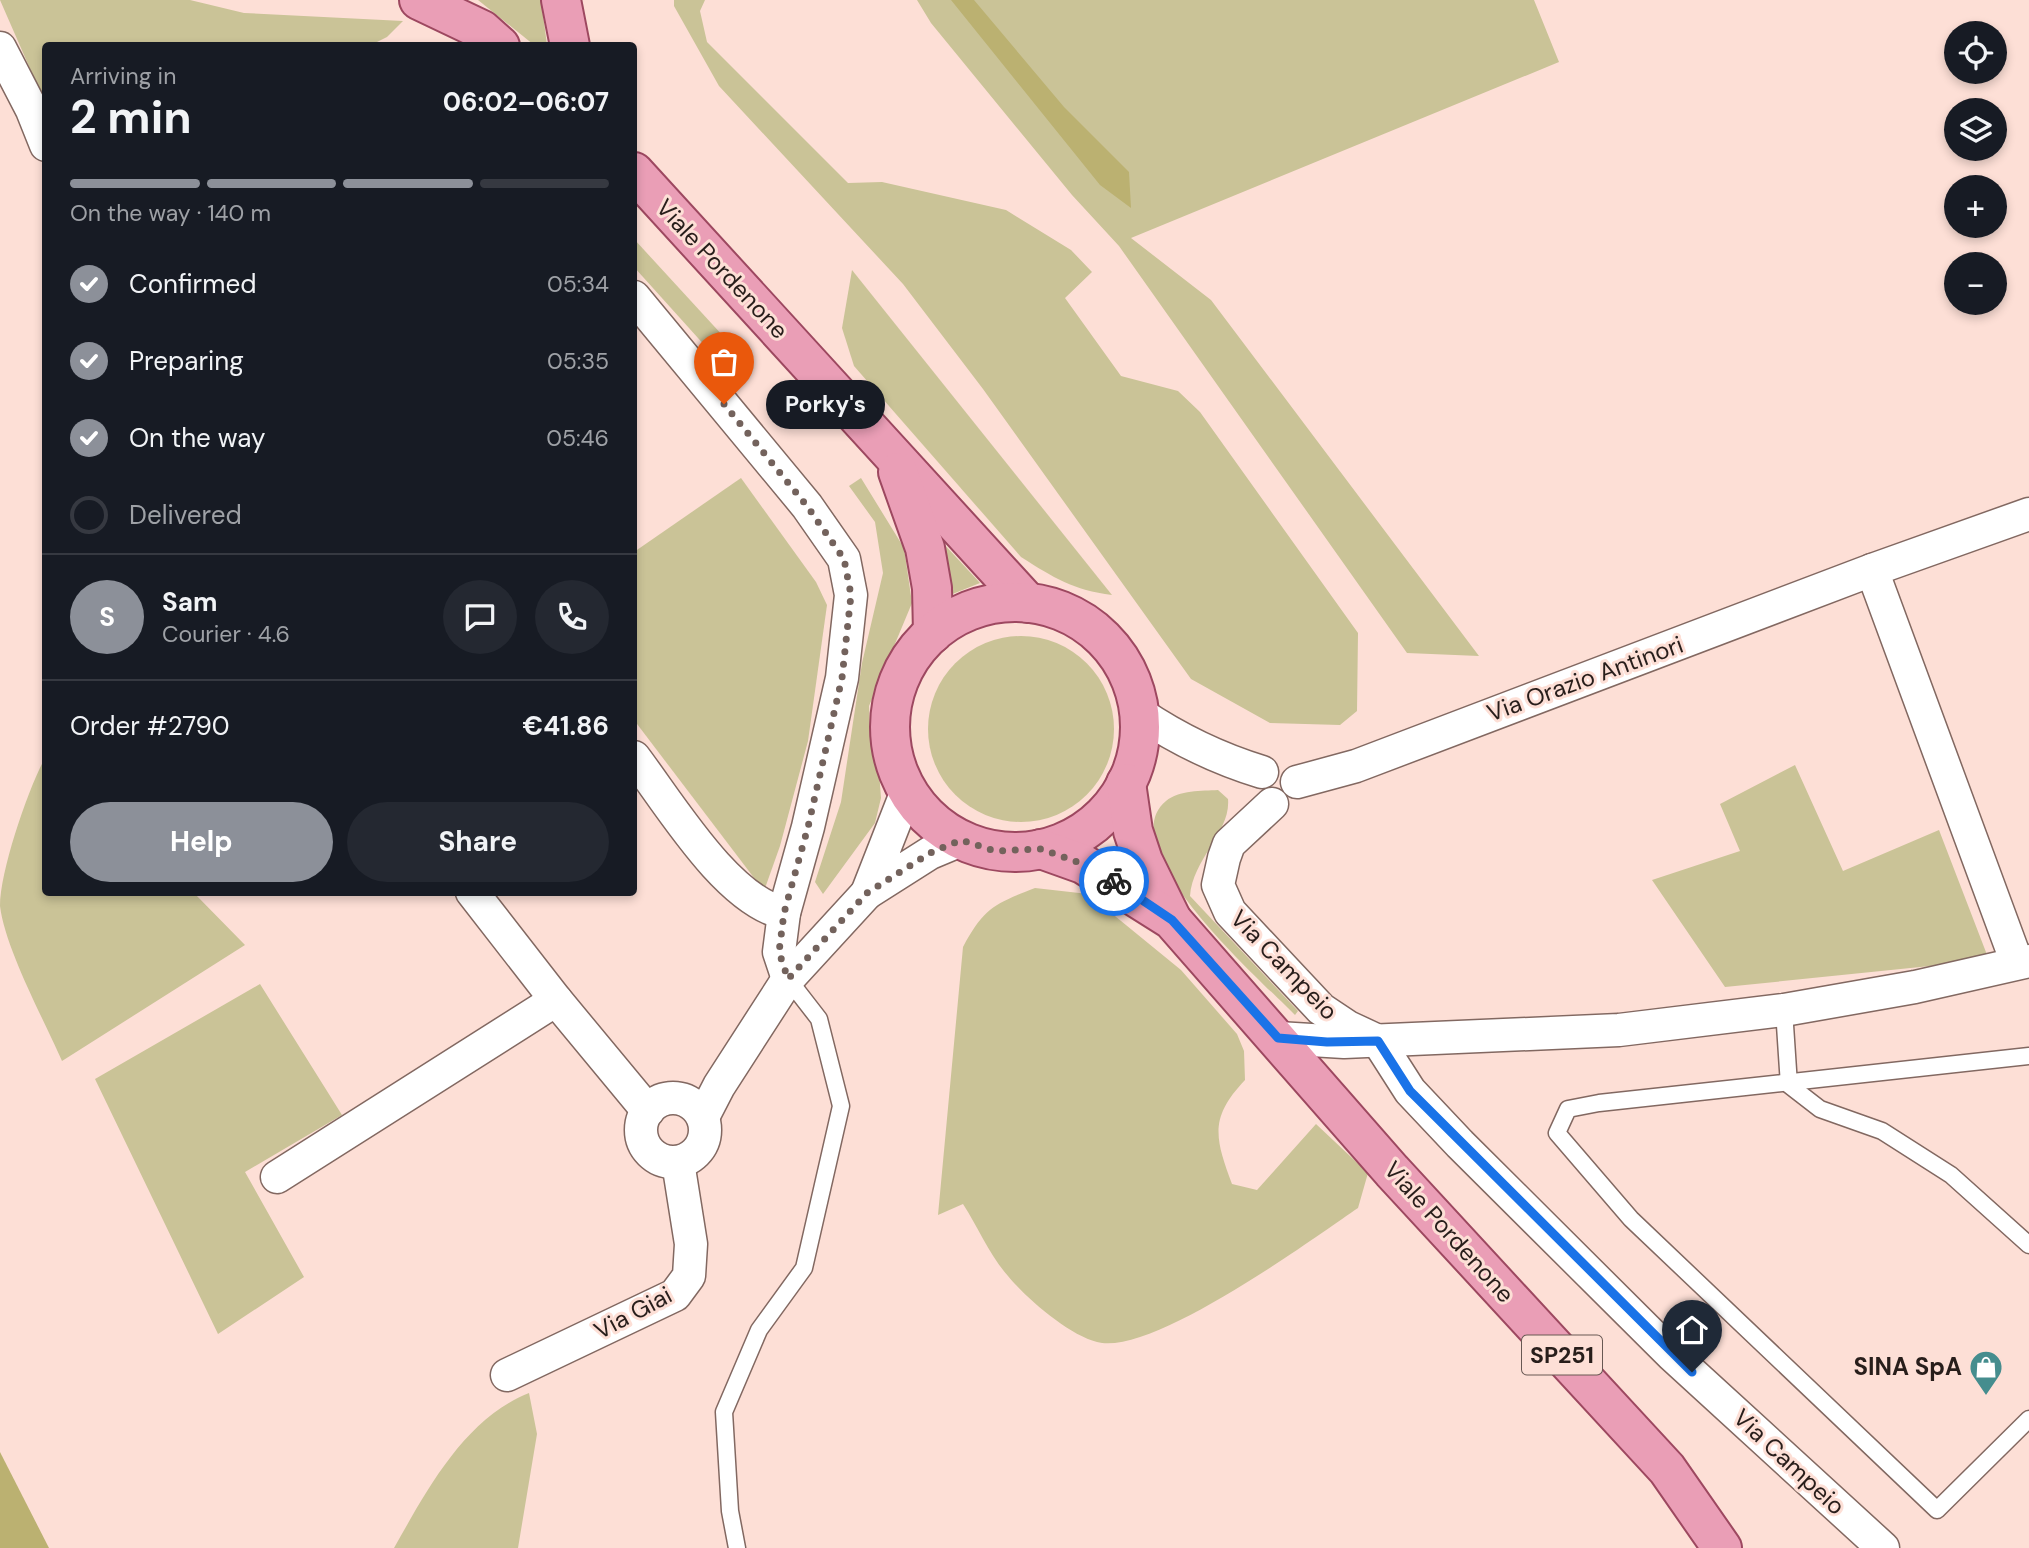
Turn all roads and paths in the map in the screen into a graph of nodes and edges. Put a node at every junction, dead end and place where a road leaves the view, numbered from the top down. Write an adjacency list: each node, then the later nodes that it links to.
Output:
1 (419, 0): 3 (main road)
2 (561, 0): 4 (main road)
3 (496, 42)
4 (569, 42)
5 (0, 48): 6 (street)
6 (42, 135)
7 (637, 175): 9 (main road, Viale Pordenone)
8 (637, 301): 25 (street)
9 (894, 460): 12 (main road, Viale Pordenone); 13 (main road, Viale Pordenone)
10 (2029, 514): 11 (street, Via Orazio Antinori)
11 (1872, 570): 17 (street, Via Orazio Antinori); 27 (street)
12 (1028, 603): 13 (main road, Viale Pordenone); 14 (main road, Viale Pordenone)
13 (933, 633): 19 (main road, Viale Pordenone)
14 (1139, 713): 16 (street); 18 (main road, Viale Pordenone)
15 (637, 761): 25 (street)
16 (1262, 772): 17 (street); 20 (street)
17 (1297, 782): 20 (street, Via Orazio Antinori)
18 (1126, 783): 22 (main road, Viale Pordenone); 26 (main road, Viale Pordenone / SP251)
19 (907, 791): 21 (main road, Viale Pordenone); 23 (street)
20 (1272, 804): 32 (street, Via Campeio)
21 (961, 840): 22 (main road, Viale Pordenone); 23 (street)
22 (1041, 849): 26 (main road, Viale Pordenone / SP251)
23 (867, 893): 28 (street)
24 (475, 896): 29 (street)
25 (784, 913): 28 (street)
26 (1172, 920): 31 (main road, Viale Pordenone / SP251)
27 (2023, 962): 30 (street, Via Campeio)
28 (788, 979): 38 (street); 44 (lane)
29 (556, 1000): 37 (street); 40 (street)
30 (1784, 1010): 32 (street, Via Campeio); 35 (lane)
31 (1278, 1038): 33 (street, Via Campeio); 36 (main road, Viale Pordenone / SP251)
32 (1378, 1041): 33 (street, Via Campeio); 46 (street, Via Campeio)
33 (1344, 1042): 36 (street, Via Campeio)
34 (2029, 1056): 35 (lane)
35 (1789, 1085): 41 (lane); 43 (lane)
36 (1322, 1089): 45 (main road, Viale Pordenone / SP251)
37 (648, 1111): 38 (street); 39 (street)
38 (703, 1117): 39 (street)
39 (678, 1162): 42 (street, Via Giai)
40 (277, 1177)
41 (2029, 1245)
42 (507, 1375)
43 (2029, 1419)
44 (737, 1548)
45 (1722, 1548)
46 (1883, 1548)

